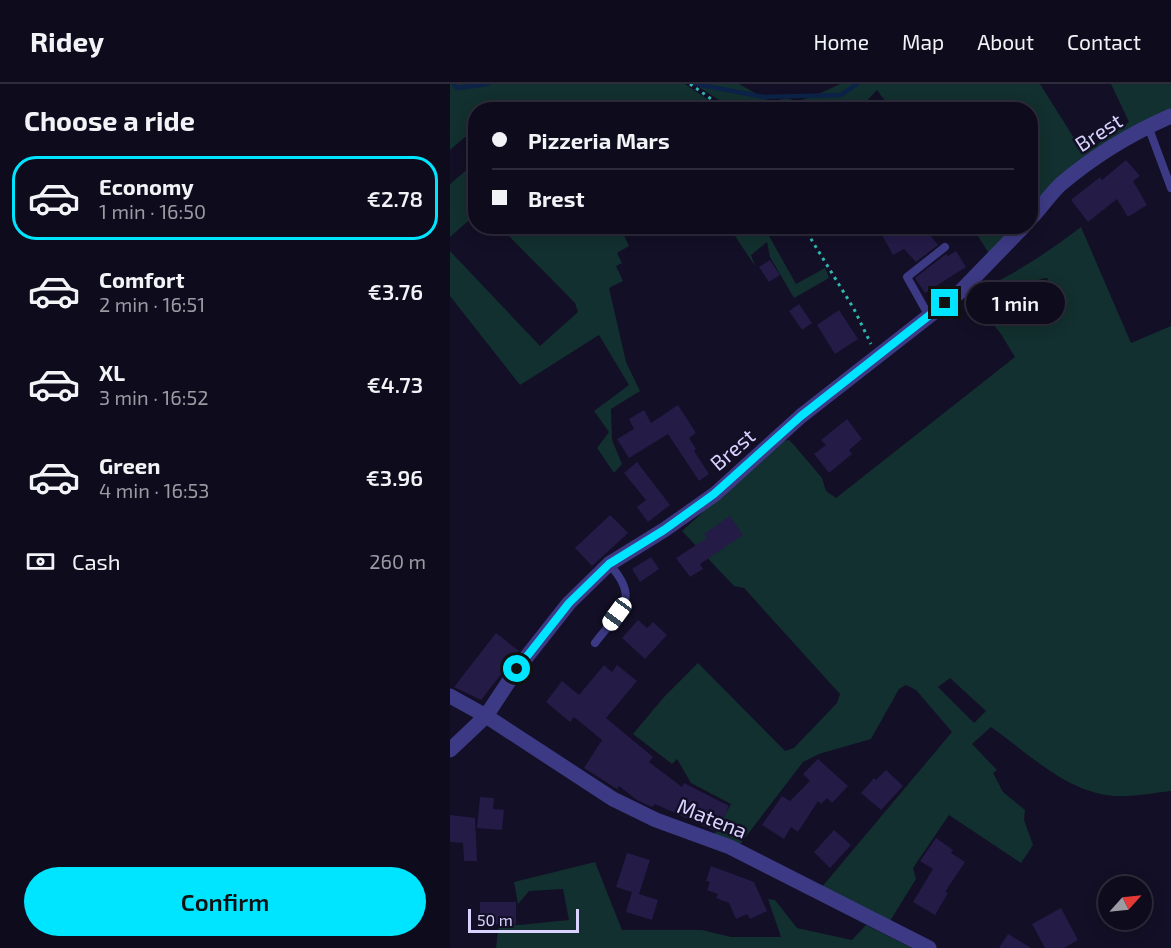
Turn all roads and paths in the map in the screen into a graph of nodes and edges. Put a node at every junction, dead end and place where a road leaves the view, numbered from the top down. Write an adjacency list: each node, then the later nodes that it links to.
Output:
1 (690, 84): 2 (path)
2 (716, 102)
3 (1171, 116): 4 (street, Brest)
4 (1148, 126): 5 (lane); 6 (street, Brest)
5 (1171, 188)
6 (1038, 210)
7 (808, 234): 11 (path)
8 (1015, 234): 10 (street, Brest)
9 (945, 247): 10 (lane)
10 (929, 316): 11 (street, Brest)
11 (872, 358): 12 (street, Brest)
12 (609, 564): 13 (lane); 15 (street, Brest)
13 (596, 643)
14 (450, 696): 15 (street)
15 (486, 716): 16 (street, Brest); 17 (street, Matena)
16 (450, 750)
17 (930, 948)

